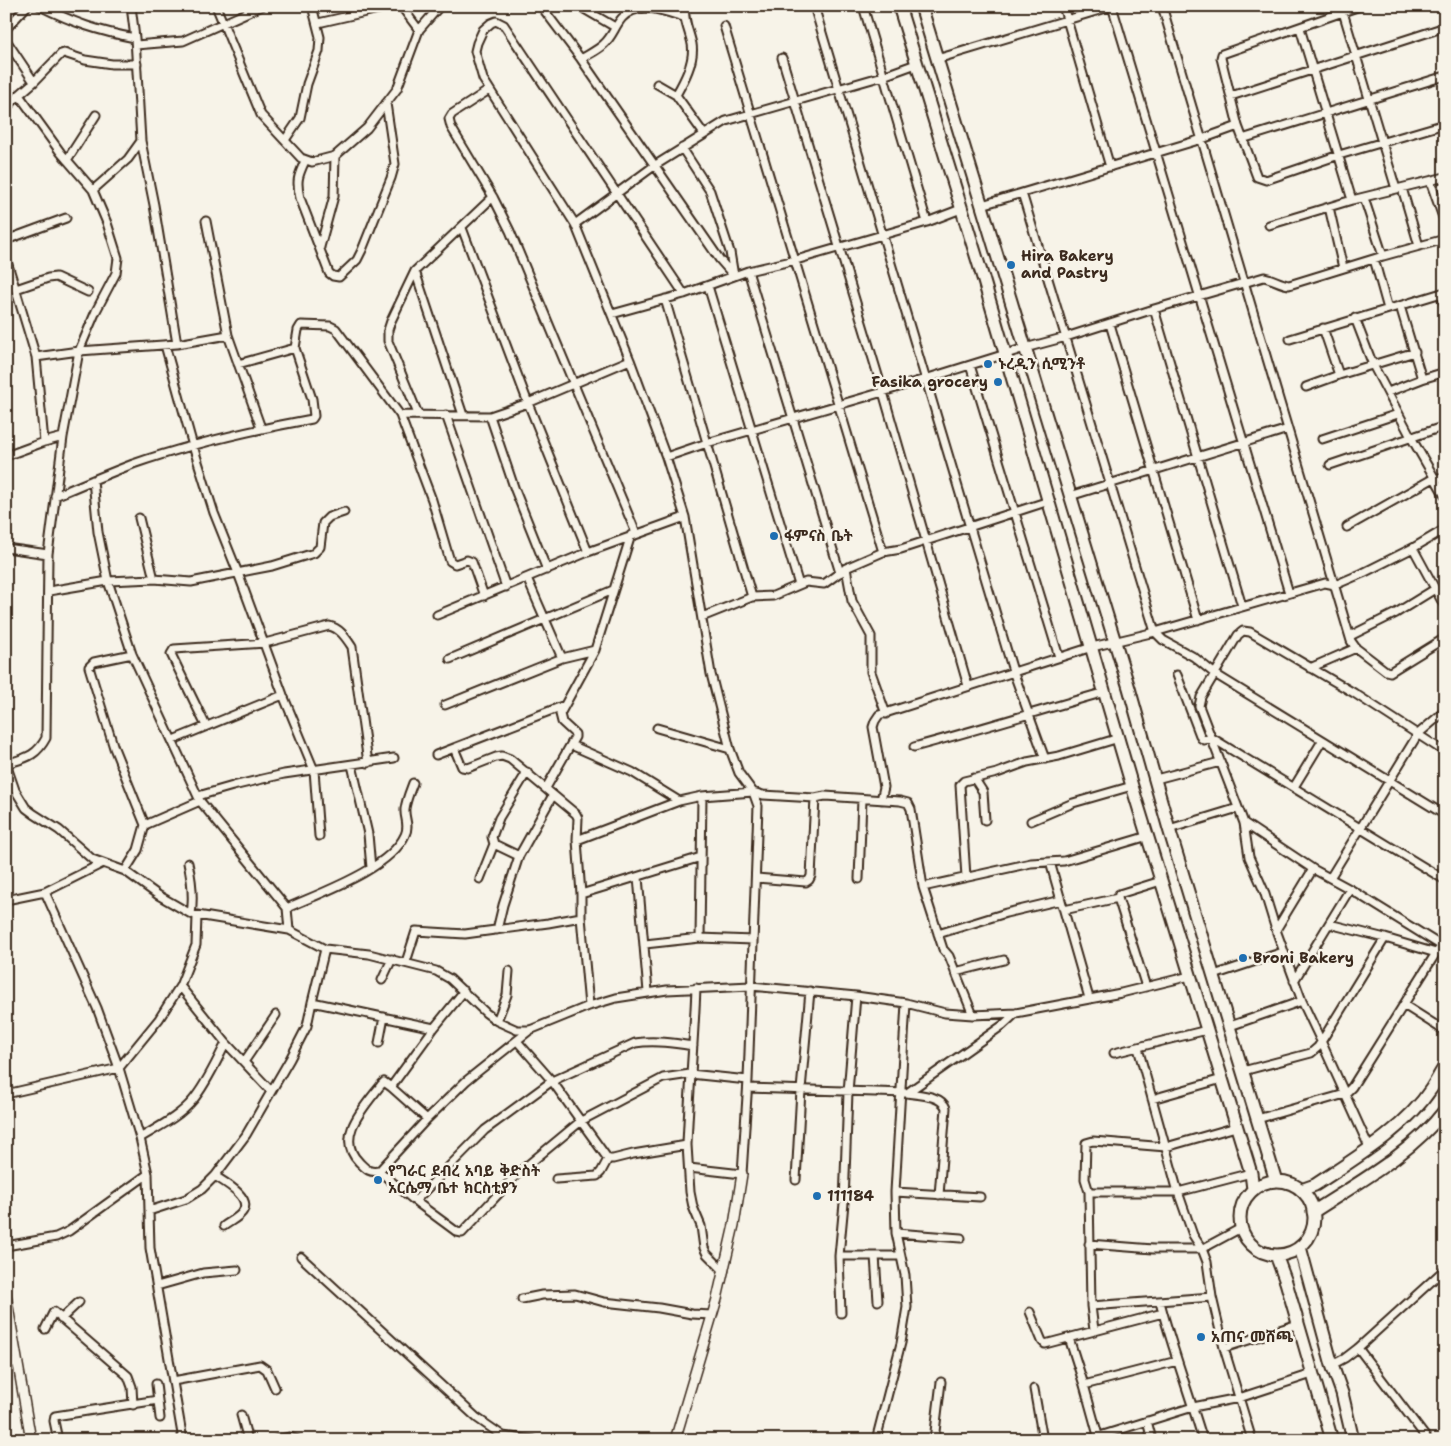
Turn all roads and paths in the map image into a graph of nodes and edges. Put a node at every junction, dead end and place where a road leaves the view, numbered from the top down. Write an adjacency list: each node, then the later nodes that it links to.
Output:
1 (27, 6): 30 (street)
2 (40, 6): 33 (street)
3 (130, 6): 33 (street)
4 (216, 6): 25 (street)
5 (262, 6): 25 (street)
6 (312, 6): 24 (street)
7 (392, 6): 24 (street)
8 (401, 6): 31 (street)
9 (440, 6): 31 (street)
10 (541, 6): 36 (street)
11 (579, 6): 27 (street)
12 (685, 6): 22 (street)
13 (814, 6): 45 (street)
14 (863, 6): 41 (street)
15 (899, 6): 39 (main road)
16 (921, 6): 37 (main road)
17 (1063, 6): 23 (street)
18 (1112, 6): 23 (street); 66 (street)
19 (1162, 6): 60 (street)
20 (1360, 6): 21 (street)
21 (1343, 12): 29 (street); 34 (street)
22 (683, 17): 27 (street); 47 (street)
23 (1067, 20): 37 (street); 72 (street)
24 (318, 23): 62 (street)
25 (223, 24): 33 (street); 62 (street)
26 (724, 26): 54 (street)
27 (615, 27): 36 (street)
28 (1445, 27): 34 (street)
29 (1300, 28): 40 (street); 49 (street)
30 (6, 29)
31 (419, 30): 51 (street)
32 (6, 40): 43 (street)
33 (135, 41): 38 (street)
34 (1356, 56): 40 (street); 50 (street)
35 (782, 58): 52 (street)
36 (581, 59): 71 (street)
37 (937, 59): 82 (main road)
38 (137, 64): 43 (street); 63 (street)
39 (916, 64): 41 (street); 84 (main road)
40 (1312, 71): 49 (street); 55 (street)
41 (883, 76): 45 (street); 87 (street)
42 (1445, 76): 50 (street)
43 (34, 82): 48 (street)
44 (657, 84): 47 (street)
45 (838, 88): 52 (street); 92 (street)
46 (489, 90): 78 (street); 79 (street); 89 (street)
47 (676, 95): 59 (street)
48 (19, 96): 53 (street); 69 (street)
49 (1231, 96): 58 (street)
50 (1369, 100): 55 (street); 64 (street)
51 (386, 102): 68 (street); 96 (street)
52 (796, 102): 54 (street); 97 (street)
53 (6, 108)
54 (751, 113): 59 (street); 101 (street)
55 (1325, 114): 61 (street); 67 (street)
56 (96, 115): 69 (street)
57 (1445, 124): 64 (street)
58 (1238, 126): 60 (street); 61 (street)
59 (704, 134): 65 (street)
60 (1202, 139): 66 (street); 107 (street)
61 (1242, 139): 67 (street)
62 (285, 140): 70 (street)
63 (141, 141): 76 (street); 126 (street)
64 (1381, 142): 67 (street); 75 (street)
65 (682, 148): 71 (street); 106 (street)
66 (1156, 153): 72 (street); 113 (street)
67 (1339, 155): 81 (street)
68 (335, 156): 70 (street); 96 (street)
69 (68, 160): 76 (street)
70 (306, 161): 96 (street)
71 (654, 166): 78 (street); 106 (street)
72 (1110, 167): 77 (street)
73 (1445, 177): 74 (street)
74 (1430, 181): 75 (street); 88 (street)
75 (1399, 189): 80 (street); 95 (street)
76 (92, 190): 130 (street)
77 (1022, 193): 82 (street); 124 (street)
78 (616, 194): 89 (street); 112 (street)
79 (493, 197): 91 (street); 142 (street)
80 (1364, 198): 81 (street); 98 (street)
81 (1352, 200): 83 (street)
82 (982, 205): 129 (main road)
83 (1329, 208): 90 (street); 102 (street)
84 (961, 209): 87 (street); 132 (main road)
85 (66, 218): 93 (street)
86 (206, 221): 123 (street)
87 (927, 222): 92 (street)
88 (1445, 223)
89 (575, 224): 119 (street)
90 (1269, 225)
91 (462, 228): 104 (street); 146 (street)
92 (883, 234): 97 (street); 140 (street)
93 (6, 240)
94 (1445, 240): 95 (street)
95 (1419, 246): 98 (street)
96 (320, 247)
97 (839, 247): 101 (street); 144 (street)
98 (1383, 256): 100 (street)
99 (6, 258): 105 (street)
100 (1374, 259): 102 (street); 118 (street)
101 (796, 260): 103 (street); 147 (street)
102 (1343, 268): 107 (street)
103 (748, 271): 106 (street); 154 (street)
104 (415, 272): 148 (street); 152 (street)
105 (9, 275): 109 (street)
106 (734, 276): 108 (street)
107 (1245, 283): 113 (street); 157 (street)
108 (708, 286): 112 (street); 158 (street)
109 (16, 289): 110 (street); 133 (street)
110 (88, 292)
111 (1443, 293): 115 (street); 116 (street)
112 (684, 294): 114 (street)
113 (1199, 296): 117 (street); 163 (street)
114 (665, 299): 119 (street); 164 (street)
115 (1400, 306): 118 (street); 131 (street)
116 (1445, 308)
117 (1154, 309): 121 (street); 167 (street)
118 (1388, 309): 120 (street)
119 (612, 314): 134 (street)
120 (1355, 318): 122 (street); 137 (street)
121 (1110, 324): 124 (street); 170 (street)
122 (1323, 328): 125 (street); 139 (street)
123 (228, 335): 126 (street); 135 (street)
124 (1066, 337): 129 (street); 174 (street)
125 (1290, 339)
126 (177, 344): 127 (street)
127 (164, 345): 130 (street); 165 (street)
128 (295, 348): 135 (street); 150 (street); 156 (street)
129 (1024, 348): 132 (street); 176 (main road)
130 (80, 351): 133 (street); 159 (street)
131 (1415, 352): 137 (street); 141 (street)
132 (1004, 354): 136 (street); 178 (main road)
133 (36, 357): 162 (street)
134 (630, 360): 142 (street); 168 (street)
135 (238, 364): 156 (street)
136 (970, 365): 140 (street); 179 (street)
137 (1373, 365): 139 (street); 145 (street)
138 (1445, 372): 141 (street)
139 (1339, 375): 143 (street)
140 (926, 378): 144 (street); 183 (street)
141 (1422, 379): 145 (street)
142 (574, 383): 146 (street); 186 (street)
143 (1306, 387)
144 (883, 392): 147 (street); 187 (street)
145 (1388, 392): 149 (street)
146 (528, 403): 153 (street); 190 (street)
147 (839, 403): 154 (street); 191 (street)
148 (418, 414): 150 (street); 151 (street)
149 (1398, 414): 160 (street); 161 (street)
150 (400, 415): 206 (street)
151 (446, 415): 152 (street); 201 (street)
152 (463, 415): 153 (street)
153 (490, 416): 193 (street)
154 (792, 417): 158 (street); 194 (street)
155 (1445, 426): 161 (street)
156 (261, 428): 165 (street)
157 (1288, 429): 163 (street); 200 (street)
158 (752, 430): 164 (street); 199 (street)
159 (63, 437): 162 (street); 175 (street)
160 (1322, 439)
161 (1412, 439): 169 (street); 171 (street)
162 (44, 442): 166 (street)
163 (1243, 442): 167 (street); 205 (street)
164 (707, 443): 168 (street); 207 (street)
165 (193, 446): 173 (street); 195 (street)
166 (6, 456)
167 (1198, 456): 170 (street); 208 (street)
168 (666, 457): 181 (street)
169 (1330, 465)
170 (1154, 470): 174 (street); 213 (street)
171 (1434, 478): 172 (street); 177 (street); 184 (street)
172 (1445, 478)
173 (93, 480): 175 (street); 198 (street)
174 (1110, 483): 176 (street); 214 (street)
175 (55, 496): 192 (street)
176 (1070, 496): 217 (main road)
177 (1445, 496)
178 (1049, 501): 179 (street); 219 (main road)
179 (1016, 511): 183 (street); 223 (street)
180 (344, 512): 195 (street)
181 (684, 517): 186 (street); 211 (street)
182 (140, 518): 197 (street)
183 (971, 526): 187 (street); 227 (street)
184 (1347, 527)
185 (1445, 529): 189 (street)
186 (634, 534): 190 (street); 203 (street)
187 (925, 541): 191 (street); 230 (street)
188 (6, 548): 192 (street)
189 (1413, 548): 200 (street); 202 (street)
190 (588, 552): 193 (street)
191 (883, 552): 194 (street)
192 (48, 554): 204 (street)
193 (547, 570): 196 (street)
194 (843, 570): 199 (street); 237 (street)
195 (238, 573): 197 (street); 218 (street)
196 (527, 578): 201 (street); 212 (street)
197 (154, 579): 198 (street)
198 (108, 581): 204 (street); 222 (street)
199 (800, 584): 207 (street)
200 (1335, 585): 205 (street); 215 (street)
201 (506, 587): 206 (street)
202 (1435, 589): 209 (street); 215 (street)
203 (613, 590): 212 (street); 221 (street)
204 (49, 591): 255 (street)
205 (1289, 593): 208 (street)
206 (484, 596): 210 (street)
207 (752, 597): 211 (street)
208 (1242, 606): 213 (street)
209 (1445, 606)
210 (438, 615)
211 (702, 617): 248 (street)
212 (545, 618): 224 (street); 225 (street)
213 (1198, 620): 214 (street)
214 (1155, 632): 217 (street); 228 (street)
215 (1350, 636): 220 (street)
216 (1445, 638): 220 (street)
217 (1114, 642): 219 (street); 260 (main road)
218 (264, 643): 232 (street); 238 (street); 254 (street)
219 (1092, 647): 223 (street); 231 (main road)
220 (1356, 648): 226 (street)
221 (595, 650): 224 (street); 234 (street)
222 (132, 654): 243 (street); 279 (street)
223 (1059, 657): 227 (street)
224 (562, 658): 233 (street)
225 (450, 659)
226 (1310, 668): 228 (street); 240 (street)
227 (1013, 671): 230 (street); 236 (street)
228 (1215, 674): 242 (street); 244 (street)
229 (1177, 675): 242 (street)
230 (968, 686): 237 (street)
231 (1104, 692): 236 (street); 241 (main road)
232 (283, 695): 238 (street); 257 (street)
233 (445, 705)
234 (565, 705): 245 (street); 247 (street)
235 (1445, 710): 240 (street)
236 (1029, 713): 246 (street); 252 (street)
237 (886, 714): 272 (street)
238 (206, 726): 243 (street)
239 (657, 728): 248 (street)
240 (1418, 734): 249 (street); 261 (street)
241 (1119, 738): 252 (street); 263 (main road)
242 (1212, 738): 253 (street); 265 (street)
243 (173, 740): 270 (street)
244 (1322, 742): 261 (street); 265 (street)
245 (571, 745): 264 (street); 273 (street)
246 (914, 747)
247 (454, 748): 250 (street); 258 (street)
248 (730, 749): 266 (street)
249 (1445, 752)
250 (436, 755)
251 (394, 758): 254 (street)
252 (1045, 759): 259 (street)
253 (1220, 762): 260 (street); 274 (street)
254 (368, 763): 256 (street)
255 (6, 764): 290 (street)
256 (352, 765): 257 (street); 291 (street)
257 (314, 770): 270 (street); 282 (street)
258 (526, 772): 264 (street); 285 (street)
259 (974, 778): 276 (street); 295 (street)
260 (1156, 779): 280 (main road)
261 (1390, 782): 275 (street); 281 (street)
262 (413, 783): 291 (street)
263 (1132, 786): 277 (street); 283 (main road)
264 (546, 788): 267 (street)
265 (1294, 788): 281 (street)
266 (753, 792): 268 (street); 269 (street); 296 (street)
267 (554, 795): 284 (street); 286 (street)
268 (702, 796): 273 (street); 287 (street)
269 (815, 798): 271 (street); 296 (street)
270 (199, 799): 279 (street); 309 (street)
271 (862, 799): 272 (street); 297 (street)
272 (881, 800): 302 (street)
273 (679, 802): 284 (street)
274 (1238, 808): 278 (street); 280 (street)
275 (1445, 815)
276 (985, 820)
277 (1030, 821)
278 (1244, 823): 292 (street); 316 (street)
279 (145, 825): 293 (street)
280 (1169, 828): 331 (main road)
281 (1360, 828): 298 (street); 300 (street)
282 (320, 836)
283 (1148, 836): 288 (street); 301 (main road)
284 (577, 840): 305 (street)
285 (494, 844): 286 (street); 299 (street)
286 (519, 856): 315 (street)
287 (700, 857): 294 (street); 318 (street)
288 (1050, 862): 295 (street); 308 (street)
289 (188, 863): 311 (street)
290 (101, 864): 293 (street); 304 (street)
291 (371, 868): 309 (street)
292 (1313, 869): 298 (street); 316 (street)
293 (125, 871): 311 (street)
294 (638, 877): 305 (street); 321 (street)
295 (966, 877): 302 (street)
296 (756, 878): 320 (street)
297 (859, 878)
298 (1330, 878): 303 (street)
299 (480, 879)
300 (1445, 880)
301 (1161, 881): 306 (street); 332 (main road)
302 (923, 887): 317 (street)
303 (1350, 889): 313 (street); 322 (street)
304 (45, 892): 307 (street); 368 (street)
305 (581, 894): 312 (street)
306 (1118, 898): 310 (street); 337 (street)
307 (6, 900)
308 (1061, 900): 310 (street); 317 (street)
309 (287, 908): 314 (street)
310 (1064, 910): 343 (street)
311 (194, 915): 314 (street); 335 (street)
312 (581, 917): 315 (street); 348 (street)
313 (1329, 924): 319 (street); 334 (street)
314 (289, 930): 323 (street)
315 (497, 930): 328 (street)
316 (1276, 930): 324 (street)
317 (938, 934): 330 (street)
318 (700, 938): 320 (street); 321 (street)
319 (1384, 938): 325 (street); 360 (street)
320 (753, 940): 336 (street)
321 (645, 944): 341 (street)
322 (1443, 947): 325 (street)
323 (325, 949): 326 (street); 345 (street)
324 (1283, 952): 331 (street); 334 (street)
325 (1436, 953): 347 (street)
326 (392, 959): 328 (street); 333 (street)
327 (1004, 960): 330 (street)
328 (406, 962): 339 (street)
329 (510, 971): 353 (street)
330 (955, 972): 351 (street)
331 (1214, 975): 354 (main road)
332 (1190, 976): 337 (street); 357 (main road)
333 (382, 980)
334 (1294, 981): 344 (street)
335 (180, 986): 361 (street); 368 (street)
336 (751, 986): 338 (street); 340 (street); 373 (street)
337 (1146, 987): 343 (street)
338 (696, 988): 341 (street); 363 (street)
339 (464, 991): 353 (street); 355 (street)
340 (810, 991): 342 (street); 375 (street)
341 (648, 992): 348 (street)
342 (856, 996): 346 (street); 377 (street)
343 (1089, 998): 349 (street)
344 (1302, 1001): 354 (street); 360 (street)
345 (312, 1002): 352 (street); 376 (street)
346 (906, 1003): 351 (street); 378 (street)
347 (1404, 1005): 358 (street); 380 (street)
348 (589, 1006): 356 (street)
349 (1016, 1013): 351 (street); 378 (street)
350 (276, 1014): 366 (street)
351 (973, 1015)
352 (384, 1017): 355 (street); 362 (street)
353 (497, 1021): 356 (street)
354 (1230, 1026): 369 (main road)
355 (434, 1028): 374 (street)
356 (530, 1030): 359 (street)
357 (1207, 1030): 364 (street); 371 (main road)
358 (1445, 1031)
359 (517, 1041): 372 (street); 383 (street)
360 (1321, 1041): 369 (street); 380 (street)
361 (226, 1043): 366 (street); 387 (street)
362 (379, 1043)
363 (693, 1046): 370 (street); 372 (street)
364 (1138, 1048): 365 (street); 381 (street)
365 (1114, 1053)
366 (244, 1062): 376 (street)
367 (1445, 1066): 390 (main road)
368 (118, 1068): 379 (street); 387 (street)
369 (1243, 1072): 384 (main road)
370 (690, 1074): 373 (street); 385 (street); 388 (street)
371 (1222, 1079): 381 (street); 386 (main road)
372 (552, 1081): 385 (street); 408 (street)
373 (748, 1084): 375 (street); 395 (street)
374 (391, 1087): 383 (street); 393 (street)
375 (801, 1090): 377 (street); 399 (street)
376 (271, 1091): 397 (street)
377 (848, 1092): 378 (street); 420 (street)
378 (903, 1093): 403 (street); 406 (street)
379 (6, 1094)
380 (1346, 1094): 384 (street); 390 (street)
381 (1152, 1099): 389 (street)
382 (1445, 1110): 410 (main road)
383 (427, 1119): 393 (street)
384 (1257, 1119): 400 (main road)
385 (581, 1121): 391 (street); 408 (street)
386 (1236, 1127): 389 (street); 396 (main road)
387 (140, 1138): 394 (street)
388 (688, 1145): 391 (street); 392 (street)
389 (1166, 1147): 404 (street); 405 (street)
390 (1369, 1147): 402 (main road)
391 (608, 1159): 398 (street)
392 (689, 1168): 395 (street); 426 (street)
393 (379, 1171): 408 (street)
394 (148, 1174): 409 (street); 416 (street)
395 (742, 1174): 426 (street)
396 (1251, 1174): 401 (main road); 405 (street)
397 (215, 1176): 409 (street); 411 (street)
398 (556, 1179)
399 (796, 1180)
400 (1276, 1181): 401 (main road); 402 (main road)
401 (1253, 1189): 412 (main road)
402 (1301, 1190): 410 (main road)
403 (895, 1192): 406 (street); 413 (street)
404 (1089, 1192): 405 (street); 415 (street)
405 (1178, 1192): 418 (street)
406 (938, 1195): 407 (street)
407 (980, 1197)
408 (415, 1202)
409 (149, 1211): 427 (street)
410 (1314, 1212): 417 (main road)
411 (224, 1226)
412 (1241, 1228): 418 (street); 419 (main road)
413 (896, 1233): 414 (street); 422 (street)
414 (961, 1238)
415 (1089, 1244): 418 (street); 434 (street)
416 (6, 1246)
417 (1300, 1247): 419 (main road); 449 (main road)
418 (1202, 1249): 429 (street)
419 (1276, 1255): 440 (main road)
420 (839, 1256): 421 (street); 436 (street)
421 (875, 1256): 422 (street); 431 (street)
422 (901, 1256): 474 (street)
423 (302, 1257): 464 (street)
424 (1445, 1269): 445 (street)
425 (237, 1270): 427 (street)
426 (724, 1271): 438 (street)
427 (157, 1286): 451 (street)
428 (6, 1295): 447 (street)
429 (1212, 1297): 433 (street); 444 (street)
430 (522, 1299): 438 (street)
431 (878, 1301)
432 (79, 1302): 439 (street)
433 (1160, 1302): 434 (street); 437 (street)
434 (1090, 1306): 442 (street)
435 (1030, 1312): 443 (street)
436 (841, 1313)
437 (1163, 1313): 442 (street); 446 (street)
438 (712, 1315): 473 (street)
439 (62, 1319): 441 (street); 459 (street)
440 (1298, 1324): 444 (street); 450 (main road)
441 (45, 1329)
442 (1094, 1330): 443 (street)
443 (1069, 1338): 454 (street)
444 (1224, 1348): 457 (street)
445 (1358, 1348): 449 (street); 483 (street)
446 (1177, 1361): 454 (street); 460 (street)
447 (16, 1362): 448 (street); 466 (street)
448 (6, 1364)
449 (1332, 1365): 482 (main road)
450 (1312, 1374): 457 (street); 481 (main road)
451 (173, 1381): 455 (street); 468 (street)
452 (941, 1382): 475 (street)
453 (156, 1384): 458 (street)
454 (1084, 1385): 465 (street)
455 (275, 1388)
456 (1034, 1390): 476 (street)
457 (1239, 1398): 460 (street); 480 (street)
458 (158, 1400): 459 (street); 462 (street)
459 (133, 1404): 467 (street)
460 (1193, 1407): 463 (street); 479 (street)
461 (241, 1415): 469 (street)
462 (160, 1418)
463 (1147, 1421): 465 (street); 478 (street)
464 (504, 1438): 472 (street)
465 (1098, 1438): 477 (street)
466 (31, 1440)
467 (58, 1440)
468 (183, 1440)
469 (248, 1440)
470 (276, 1440): 471 (street)
471 (298, 1440)
472 (534, 1440)
473 (675, 1440)
474 (876, 1440)
475 (934, 1440)
476 (1043, 1440)
477 (1087, 1440)
478 (1152, 1440)
479 (1203, 1440)
480 (1252, 1440)
481 (1332, 1440)
482 (1353, 1440)
483 (1428, 1440)

